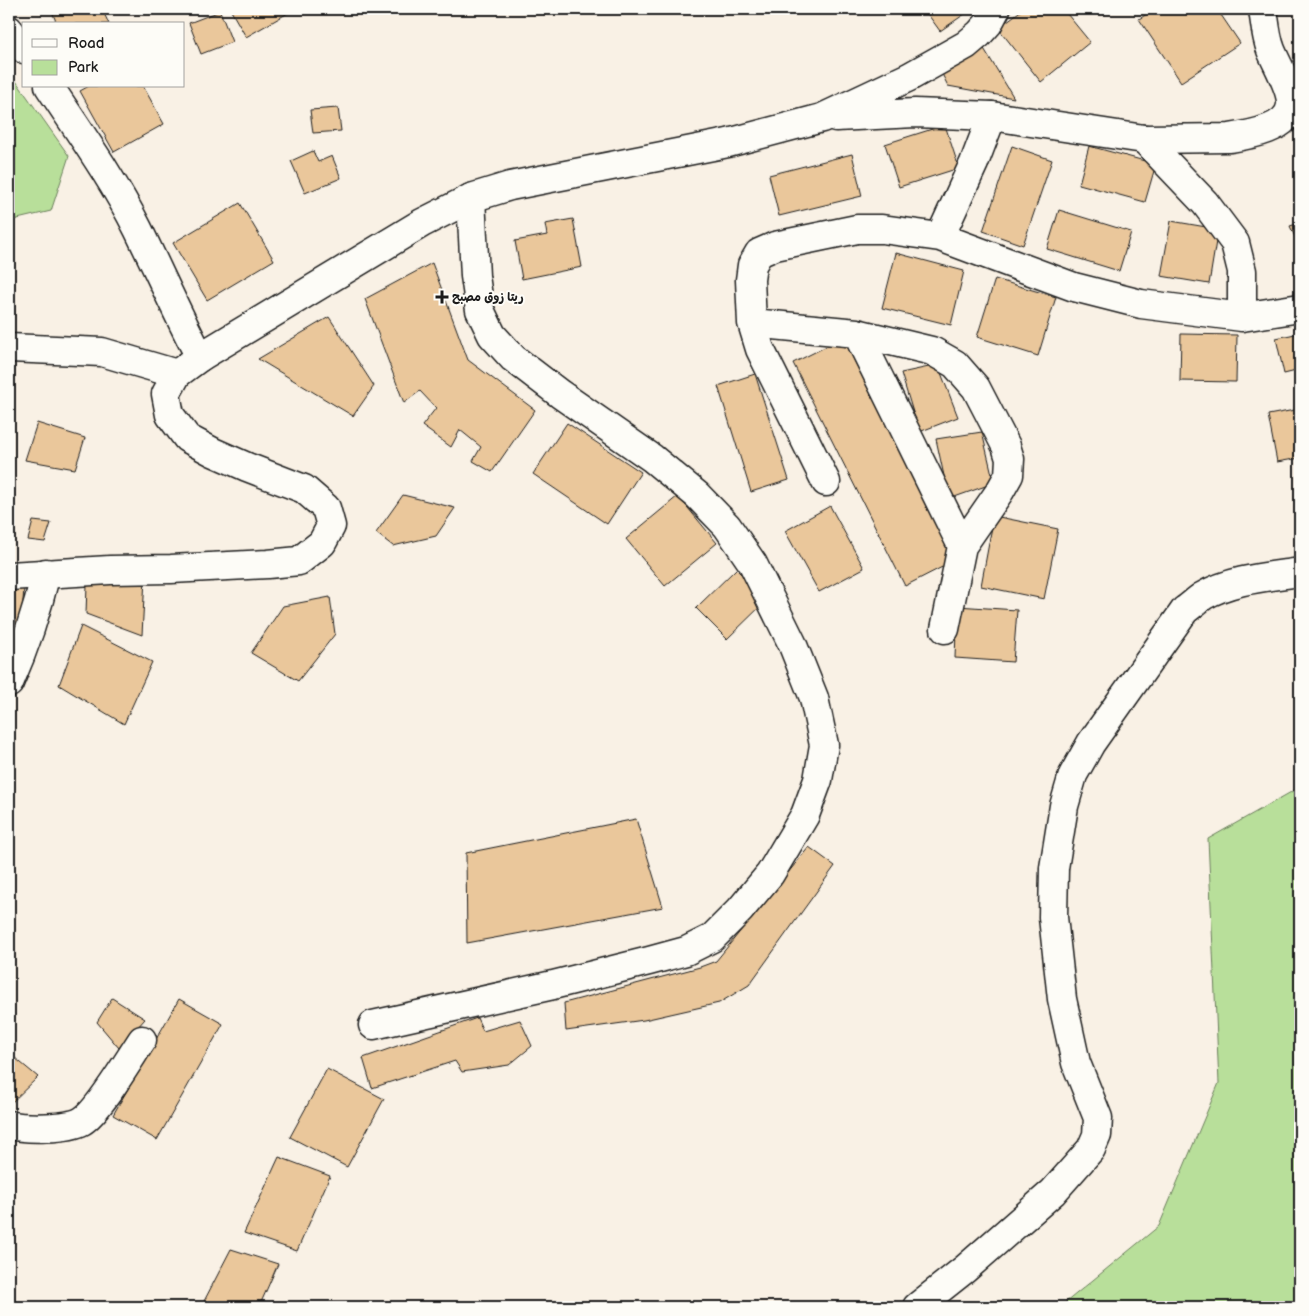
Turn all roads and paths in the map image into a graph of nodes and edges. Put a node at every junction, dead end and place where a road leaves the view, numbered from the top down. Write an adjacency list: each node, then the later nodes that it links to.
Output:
1 (996, 9): 7 (street)
2 (1263, 9): 8 (street)
3 (9, 30): 4 (street)
4 (22, 46)
5 (50, 88): 16 (street)
6 (992, 116): 7 (street); 8 (street); 10 (street)
7 (822, 118): 9 (street)
8 (1144, 139): 12 (street)
9 (471, 198): 16 (street); 25 (street)
10 (940, 237): 12 (street); 13 (street)
11 (1300, 308): 12 (street)
12 (1242, 316)
13 (752, 323): 14 (street); 18 (street)
14 (857, 332): 19 (street); 19 (street)
15 (9, 348): 17 (street)
16 (200, 357): 17 (street)
17 (177, 374): 21 (street)
18 (826, 482)
19 (962, 546): 23 (street)
20 (1300, 572): 28 (street)
21 (46, 573): 22 (street); 24 (street)
22 (9, 576)
23 (945, 628)
24 (9, 683)
25 (373, 1025)
26 (142, 1040): 27 (street)
27 (9, 1125)
28 (917, 1307)

